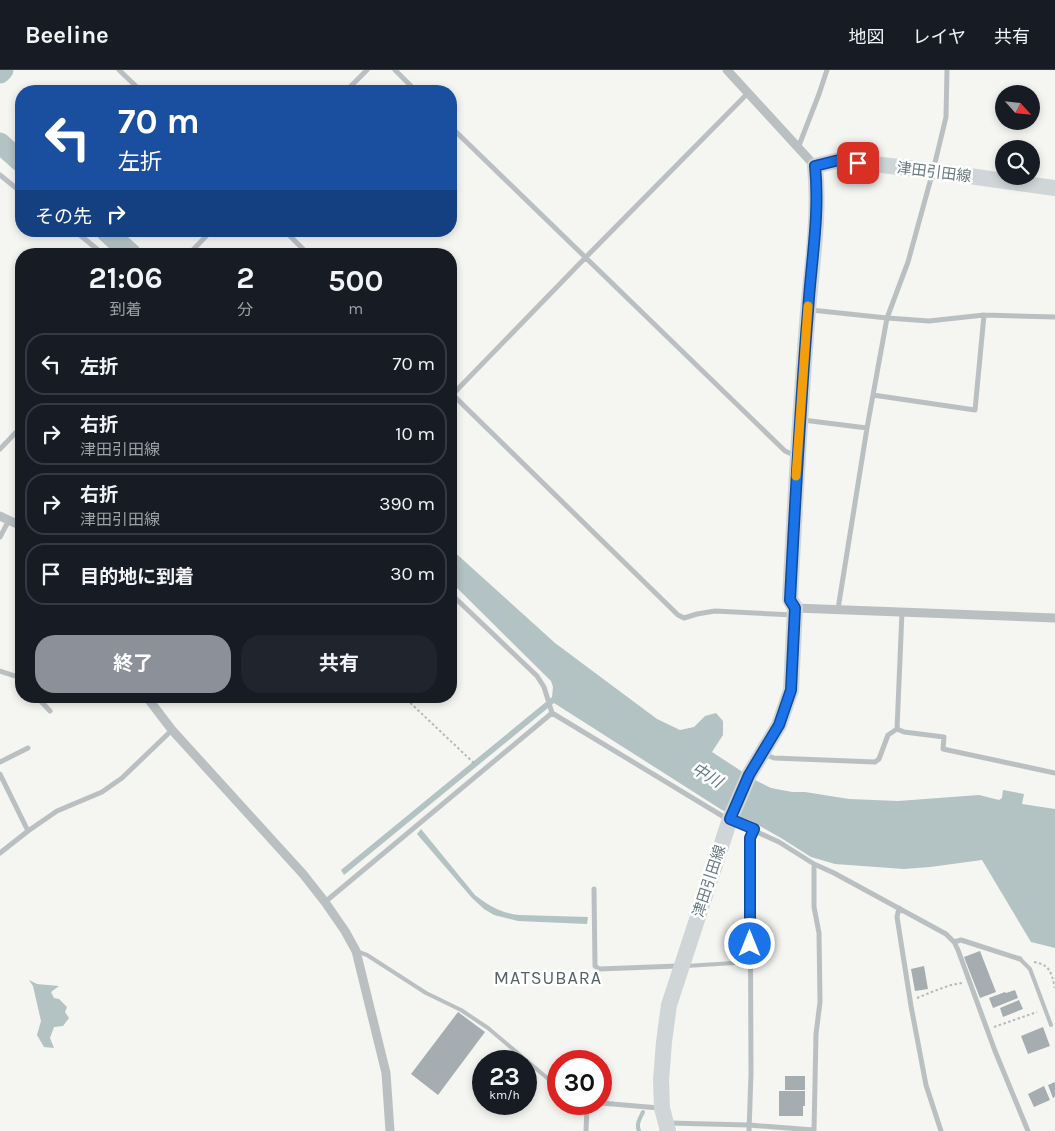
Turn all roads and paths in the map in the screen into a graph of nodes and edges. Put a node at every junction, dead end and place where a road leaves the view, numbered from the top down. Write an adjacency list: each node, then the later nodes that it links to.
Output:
1 (119, 70): 7 (street)
2 (366, 70): 8 (street)
3 (395, 70): 9 (street)
4 (727, 70): 10 (street)
5 (827, 70): 12 (street)
6 (947, 70): 14 (street)
7 (135, 85)
8 (352, 85)
9 (410, 85)
10 (748, 93): 12 (street); 24 (street)
11 (457, 133): 24 (street)
12 (798, 148): 13 (street)
13 (815, 166): 14 (main road, 津田引田線); 25 (main road, 津田引田線)
14 (934, 171): 17 (main road, 津田引田線); 28 (street)
15 (0, 175): 16 (street)
16 (15, 187)
17 (1055, 188)
18 (83, 237): 21 (street)
19 (205, 237): 22 (street)
20 (291, 237): 23 (street)
21 (96, 248)
22 (195, 248)
23 (302, 248)
24 (586, 257): 29 (street); 36 (street)
25 (808, 310): 28 (street); 32 (main road, 津田引田線)
26 (984, 316): 27 (street); 28 (street); 30 (street)
27 (1055, 317)
28 (887, 318): 30 (street)
29 (457, 389)
30 (873, 395): 33 (street)
31 (457, 399): 43 (street)
32 (801, 419): 33 (street); 36 (main road, 津田引田線)
33 (867, 428): 42 (street)
34 (15, 434): 35 (street)
35 (0, 449)
36 (797, 457): 43 (main road, 津田引田線)
37 (0, 516): 38 (street)
38 (9, 520): 39 (street); 40 (street)
39 (15, 523)
40 (0, 537)
41 (457, 600): 52 (street)
42 (838, 610): 43 (street); 44 (street)
43 (794, 611): 56 (main road, 津田引田線)
44 (902, 612): 45 (street); 53 (street)
45 (1055, 618)
46 (0, 670): 47 (street)
47 (15, 675)
48 (43, 703): 51 (street)
49 (154, 703): 54 (street)
50 (410, 703): 58 (path)
51 (50, 710)
52 (552, 713): 58 (street); 61 (street)
53 (896, 729): 56 (street); 60 (street)
54 (172, 730): 63 (street); 67 (street)
55 (28, 748): 57 (street)
56 (761, 753): 61 (main road, 津田引田線)
57 (0, 762)
58 (482, 771): 67 (street)
59 (0, 774): 63 (street)
60 (1055, 774)
61 (731, 817): 62 (street); 73 (main road, 津田引田線)
62 (754, 829): 65 (street); 72 (street)
63 (28, 831): 64 (street)
64 (0, 853)
65 (814, 864): 68 (street); 85 (street)
66 (594, 889): 73 (street)
67 (326, 902): 70 (street)
68 (898, 908): 69 (street); 76 (street)
69 (954, 942): 71 (street); 74 (street)
70 (356, 951): 80 (lane); 86 (street)
71 (1020, 959): 75 (path); 77 (lane)
72 (750, 962): 73 (lane); 84 (street)
73 (681, 966): 83 (main road, 津田引田線)
74 (970, 982): 76 (path); 79 (street)
75 (1055, 988)
76 (910, 1000): 88 (street)
77 (1044, 1009): 78 (lane); 79 (path)
78 (1051, 1024)
79 (988, 1030): 89 (street)
80 (547, 1078)
81 (612, 1106): 83 (street)
82 (587, 1115): 87 (street)
83 (665, 1121): 84 (street)
84 (749, 1128): 85 (street)
85 (814, 1130)
86 (390, 1131)
87 (586, 1131)
88 (941, 1131)
89 (1028, 1131)

